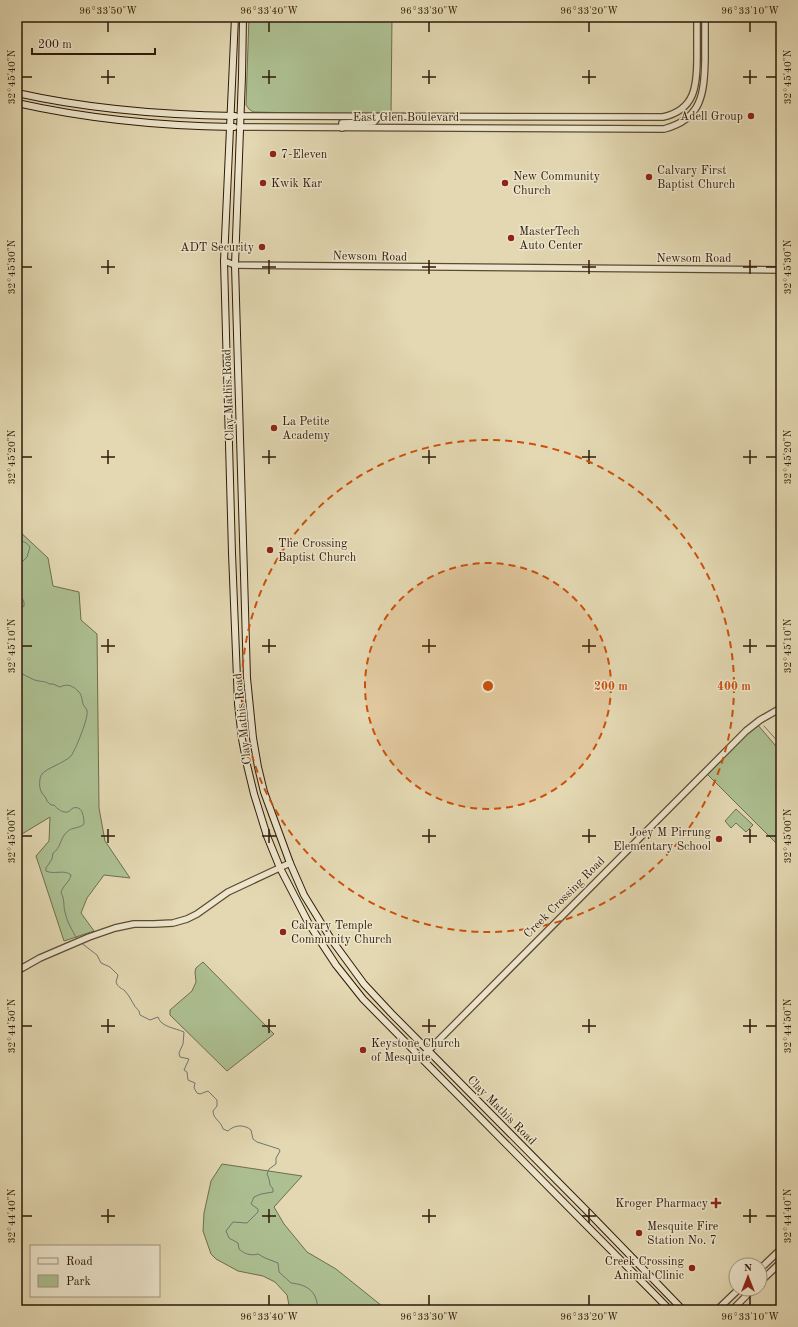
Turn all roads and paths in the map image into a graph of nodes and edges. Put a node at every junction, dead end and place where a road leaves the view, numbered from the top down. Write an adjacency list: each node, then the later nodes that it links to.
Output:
1 (235, 17): 11 (main road, Clay Mathis Road)
2 (243, 17): 12 (main road, Clay Mathis Road)
3 (697, 17): 5 (street)
4 (705, 17): 6 (street, East Glen Boulevard)
5 (697, 42): 6 (street); 9 (street)
6 (705, 43): 10 (street, East Glen Boulevard)
7 (17, 93): 11 (main road, East Glen Boulevard)
8 (17, 103): 16 (main road, East Glen Boulevard)
9 (687, 104): 10 (street); 15 (street, East Glen Boulevard)
10 (694, 111): 20 (street, East Glen Boulevard)
11 (231, 116): 12 (main road, East Glen Boulevard); 16 (main road, Clay Mathis Road)
12 (240, 116): 13 (street, East Glen Boulevard); 17 (main road, Clay Mathis Road)
13 (378, 117): 14 (street, East Glen Boulevard); 18 (street)
14 (525, 118): 15 (street, East Glen Boulevard); 19 (street)
15 (645, 118): 20 (street)
16 (231, 127): 17 (main road, East Glen Boulevard); 21 (main road, Clay Mathis Road)
17 (240, 127): 18 (street, East Glen Boulevard); 22 (main road, Clay Mathis Road)
18 (342, 128): 19 (street, East Glen Boulevard)
19 (526, 129): 20 (street, East Glen Boulevard)
20 (645, 130)
21 (224, 261): 22 (street, Newsom Road); 25 (main road, Clay Mathis Road)
22 (234, 266): 23 (street, Newsom Road); 24 (main road, Clay Mathis Road)
23 (781, 270)
24 (240, 435): 25 (main road); 27 (main road, Clay Mathis Road)
25 (228, 436): 28 (main road, Clay Mathis Road)
26 (781, 708): 30 (street, Creek Crossing Road)
27 (290, 863): 28 (street); 30 (main road, Clay Mathis Road)
28 (280, 868): 29 (street); 31 (main road, Clay Mathis Road)
29 (17, 970)
30 (428, 1050): 31 (street, Creek Crossing Road); 32 (main road, Clay Mathis Road)
31 (421, 1058): 33 (main road, Clay Mathis Road)
32 (548, 1171): 33 (main road); 35 (main road, Clay Mathis Road)
33 (540, 1179): 36 (main road, Clay Mathis Road)
34 (781, 1249): 37 (street)
35 (626, 1251): 36 (main road); 40 (main road, Clay Mathis Road)
36 (619, 1259): 41 (main road, Clay Mathis Road)
37 (768, 1261)
38 (781, 1262): 39 (street)
39 (768, 1275)
40 (657, 1283): 41 (main road); 45 (main road, Clay Mathis Road)
41 (650, 1290): 44 (main road, Clay Mathis Road)
42 (731, 1297): 46 (street)
43 (745, 1297): 47 (street)
44 (670, 1310)
45 (683, 1310)
46 (717, 1310)
47 (732, 1310)

